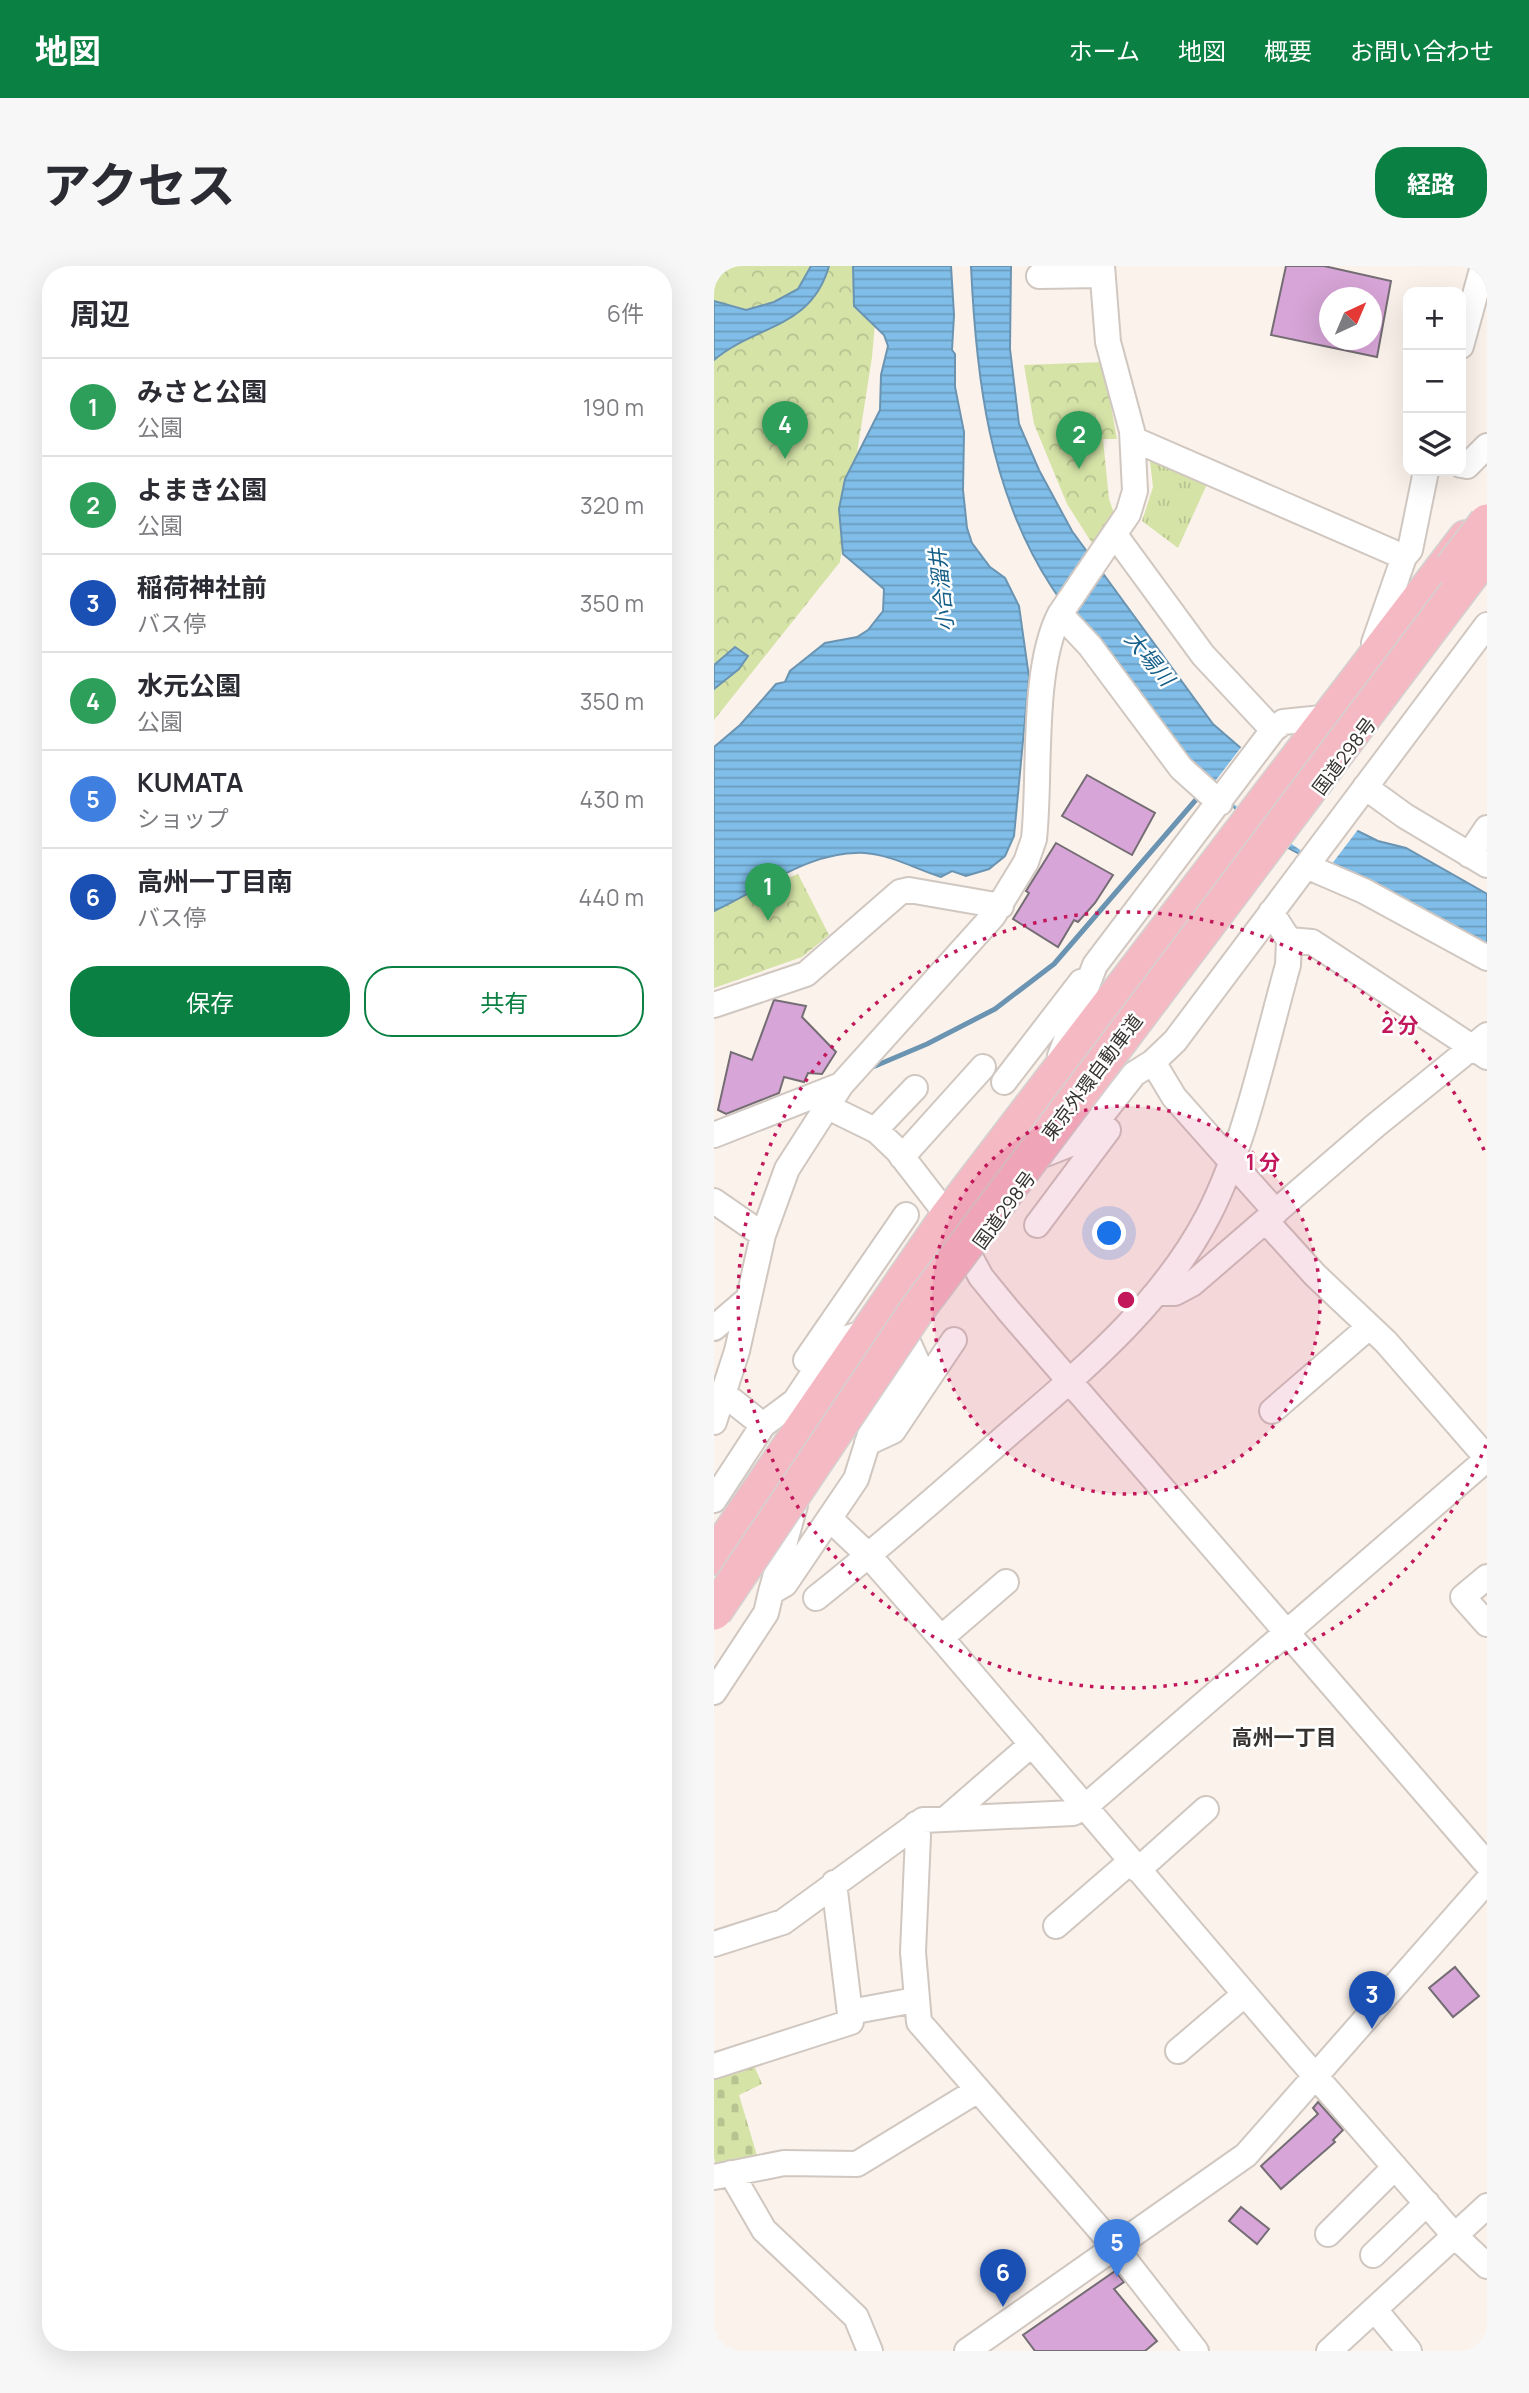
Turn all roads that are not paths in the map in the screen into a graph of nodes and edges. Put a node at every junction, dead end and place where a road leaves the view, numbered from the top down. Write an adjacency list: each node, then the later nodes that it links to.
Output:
1 (1483, 266): 4 (street)
2 (1102, 270): 3 (street); 5 (street)
3 (1039, 276)
4 (1466, 328)
5 (1133, 439): 11 (street); 13 (street)
6 (1487, 446): 7 (street)
7 (1466, 466)
8 (1425, 476): 13 (street)
9 (1487, 511): 17 (highway, 国道298号)
10 (1487, 522): 71 (highway, 東京外環自動車道, bridge)
11 (1110, 542): 15 (street); 19 (street)
12 (1487, 553): 76 (highway, 東京外環自動車道, bridge)
13 (1404, 557): 17 (street)
14 (1487, 565): 20 (highway, 国道298号)
15 (1061, 611): 22 (street); 26 (street)
16 (1487, 625): 21 (street)
17 (1352, 688): 18 (highway, 国道298号)
18 (1332, 717): 19 (street); 20 (highway, 国道298号)
19 (1273, 730): 22 (street)
20 (1313, 769): 35 (highway, 国道298号); 42 (highway, 国道298号)
21 (1361, 794): 24 (street); 25 (street)
22 (1220, 803): 30 (street)
23 (1487, 828): 24 (street)
24 (1478, 860)
25 (1306, 866): 27 (street); 29 (street)
26 (1001, 906): 31 (street); 37 (street)
27 (1271, 912): 28 (street); 33 (street)
28 (1289, 940): 32 (street); 44 (street)
29 (1487, 958)
30 (1095, 965): 35 (street); 36 (street)
31 (714, 1005)
32 (1482, 1047): 48 (street)
33 (1153, 1062): 42 (street); 44 (street); 49 (street)
34 (983, 1068): 43 (street)
35 (1052, 1080): 47 (highway, 国道298号)
36 (1004, 1082)
37 (841, 1085): 39 (street); 41 (street)
38 (915, 1088): 40 (street)
39 (826, 1107): 40 (street); 50 (street)
40 (875, 1130): 43 (street)
41 (714, 1135)
42 (1045, 1153): 51 (highway, 国道298号)
43 (902, 1157): 47 (street)
44 (1231, 1162): 48 (street); 52 (street)
45 (714, 1201): 50 (street)
46 (906, 1215): 62 (street)
47 (948, 1216): 51 (street); 56 (highway, 国道298号)
48 (1271, 1217): 52 (street); 54 (street)
49 (1037, 1225)
50 (763, 1235): 53 (street)
51 (972, 1255): 58 (highway, 国道298号); 59 (street)
52 (1157, 1293): 59 (street)
53 (749, 1298): 55 (street); 60 (street)
54 (1368, 1327): 61 (street); 65 (street)
55 (714, 1328)
56 (866, 1332): 62 (street); 70 (highway, 国道298号)
57 (954, 1340): 64 (street)
58 (908, 1342): 64 (street); 67 (highway, 国道298号)
59 (1069, 1381): 69 (street); 79 (street)
60 (721, 1388): 62 (street); 63 (street)
61 (1272, 1410)
62 (772, 1417): 66 (street)
63 (714, 1422)
64 (867, 1443): 68 (street)
65 (1487, 1458): 79 (street)
66 (714, 1500)
67 (796, 1501): 74 (street); 78 (highway, 国道298号)
68 (830, 1519): 69 (street); 74 (street)
69 (869, 1556): 75 (street); 80 (street)
70 (714, 1557)
71 (714, 1576)
72 (1487, 1577): 77 (street)
73 (1006, 1582): 80 (street)
74 (771, 1592): 81 (street)
75 (816, 1598)
76 (714, 1612)
77 (1487, 1624)
78 (714, 1631)
79 (1286, 1633): 83 (street); 87 (street)
80 (941, 1638): 82 (street)
81 (714, 1692)
82 (1032, 1744): 83 (street); 85 (street)
83 (1086, 1806): 85 (street); 88 (street)
84 (1206, 1810): 88 (street)
85 (947, 1817): 86 (street)
86 (916, 1824): 90 (street); 94 (street)
87 (1487, 1864)
88 (1134, 1866): 91 (street); 93 (street)
89 (1487, 1881): 98 (street)
90 (834, 1883): 92 (street); 95 (street)
91 (1056, 1926)
92 (714, 1944)
93 (1245, 1994): 96 (street); 98 (street)
94 (915, 2000): 95 (street); 99 (street)
95 (850, 2012): 97 (street)
96 (1178, 2051)
97 (714, 2066)
98 (1317, 2077): 100 (street); 106 (street)
99 (978, 2090): 101 (street); 106 (street)
100 (1395, 2167): 102 (street); 104 (street)
101 (722, 2175): 110 (street)
102 (1427, 2203): 105 (street); 107 (street)
103 (1487, 2206): 105 (street)
104 (1328, 2234)
105 (1455, 2236): 108 (street); 109 (street)
106 (1115, 2247): 111 (street); 112 (street)
107 (1373, 2255)
108 (1487, 2266)
109 (1375, 2311): 113 (street); 114 (street)
110 (870, 2351)
111 (967, 2351)
112 (1196, 2351)
113 (1329, 2351)
114 (1409, 2351)

